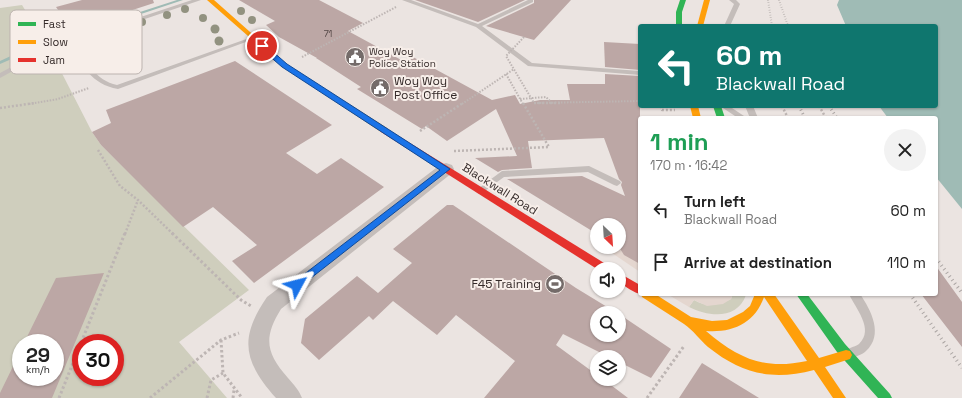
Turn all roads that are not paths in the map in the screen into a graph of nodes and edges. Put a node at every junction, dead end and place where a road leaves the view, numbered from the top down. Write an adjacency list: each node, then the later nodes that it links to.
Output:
1 (198, 0): 8 (lane)
2 (210, 0): 13 (street, Blackwall Road)
3 (406, 0): 12 (lane)
4 (530, 0): 12 (lane)
5 (683, 0): 9 (street)
6 (707, 0): 10 (street)
7 (732, 0): 11 (lane)
8 (142, 18)
9 (679, 24)
10 (701, 24)
11 (728, 24)
12 (478, 26): 15 (lane)
13 (254, 38): 16 (lane); 20 (street, Blackwall Road)
14 (10, 70): 17 (lane)
15 (638, 73)
16 (93, 74)
17 (0, 76)
18 (727, 108): 19 (lane)
19 (739, 116)
20 (446, 169): 22 (street, Blackwall Road); 34 (street)
21 (617, 183): 22 (lane)
22 (479, 191): 23 (street, Blackwall Road)
23 (594, 262)
24 (626, 281): 25 (street)
25 (638, 289)
26 (649, 296): 31 (street)
27 (759, 296): 31 (street)
28 (769, 296): 33 (street)
29 (802, 296): 32 (street)
30 (856, 296): 32 (lane)
31 (686, 319): 33 (street)
32 (846, 355): 33 (street); 36 (street)
33 (815, 363): 35 (street)
34 (291, 398)
35 (840, 398)
36 (886, 398)

